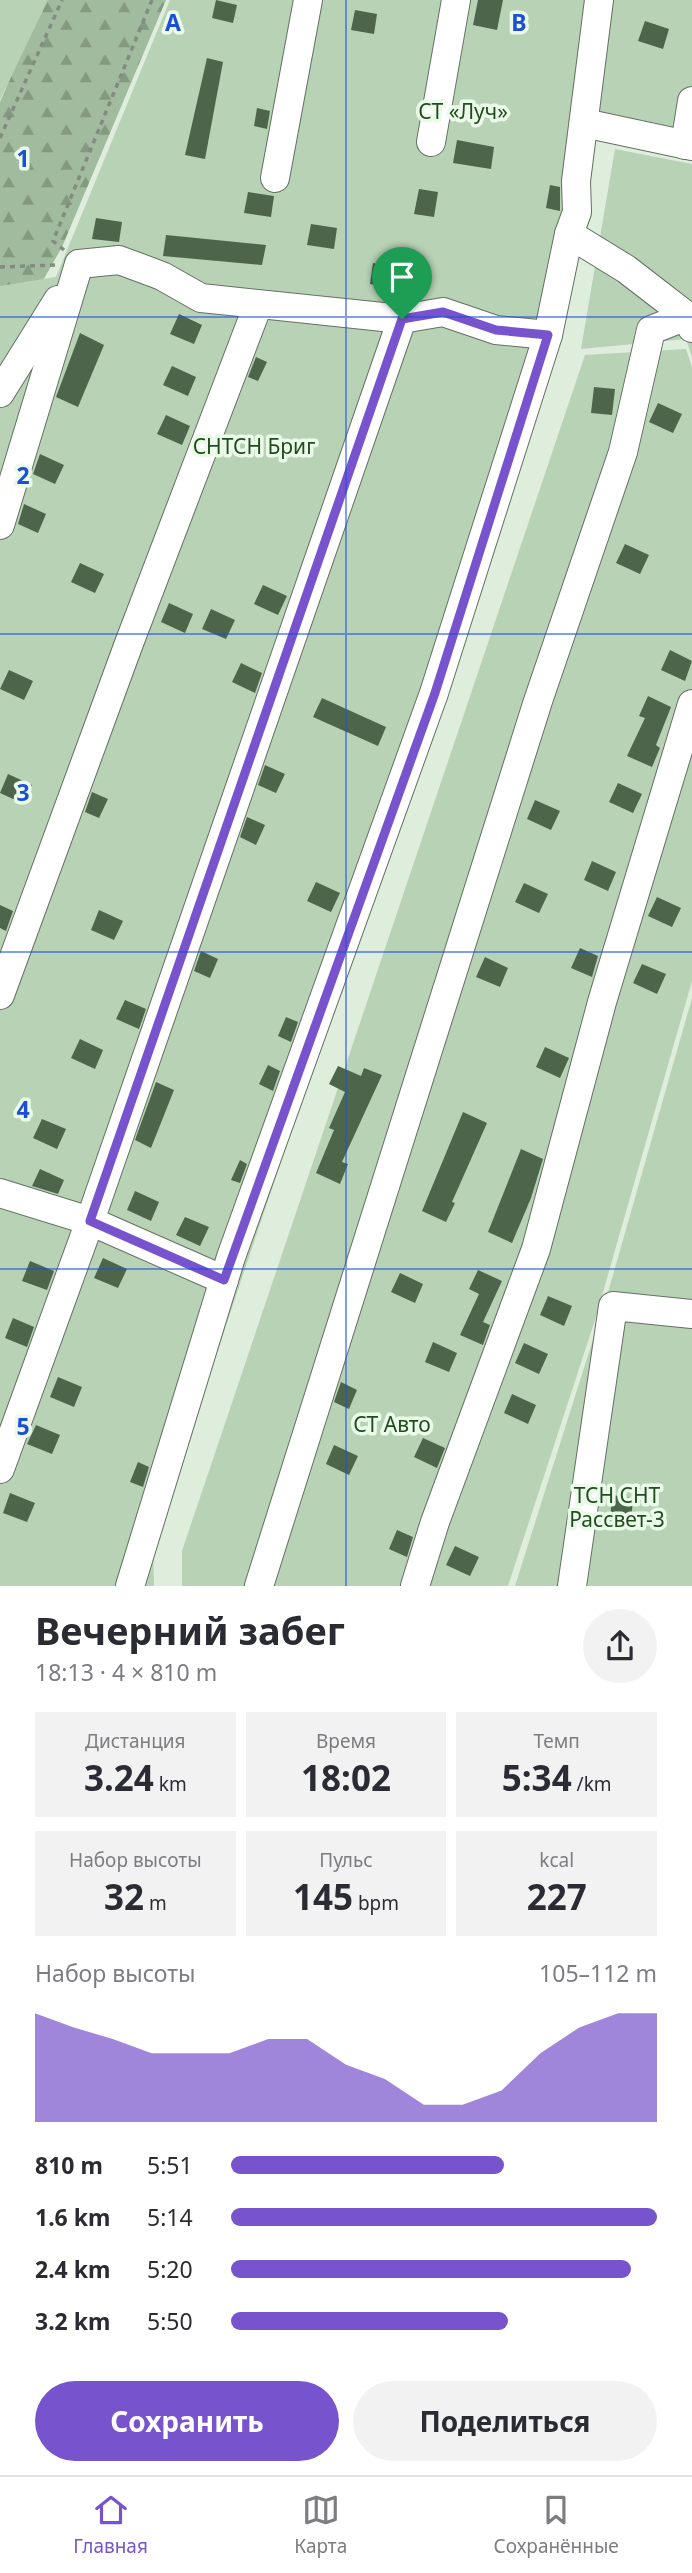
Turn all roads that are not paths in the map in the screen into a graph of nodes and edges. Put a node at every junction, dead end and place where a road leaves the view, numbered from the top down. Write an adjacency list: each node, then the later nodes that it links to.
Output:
1 (308, 0): 8 (street)
2 (456, 0): 6 (street)
3 (599, 0): 5 (street)
4 (692, 102): 7 (street)
5 (584, 123): 7 (street); 9 (street)
6 (431, 142)
7 (689, 145)
8 (275, 178)
9 (569, 234): 13 (street); 14 (street)
10 (79, 264): 11 (street); 15 (street); 16 (street)
11 (258, 305): 12 (street); 18 (street)
12 (402, 319): 14 (street); 20 (street)
13 (690, 320): 25 (street)
14 (548, 335): 21 (street)
15 (0, 393)
16 (0, 525)
17 (692, 704): 26 (street)
18 (0, 995)
19 (0, 1193): 20 (street)
20 (90, 1221): 21 (street); 23 (street)
21 (224, 1280): 24 (street)
22 (692, 1314): 27 (street)
23 (0, 1469)
24 (130, 1586)
25 (259, 1586)
26 (415, 1586)
27 (572, 1586)

